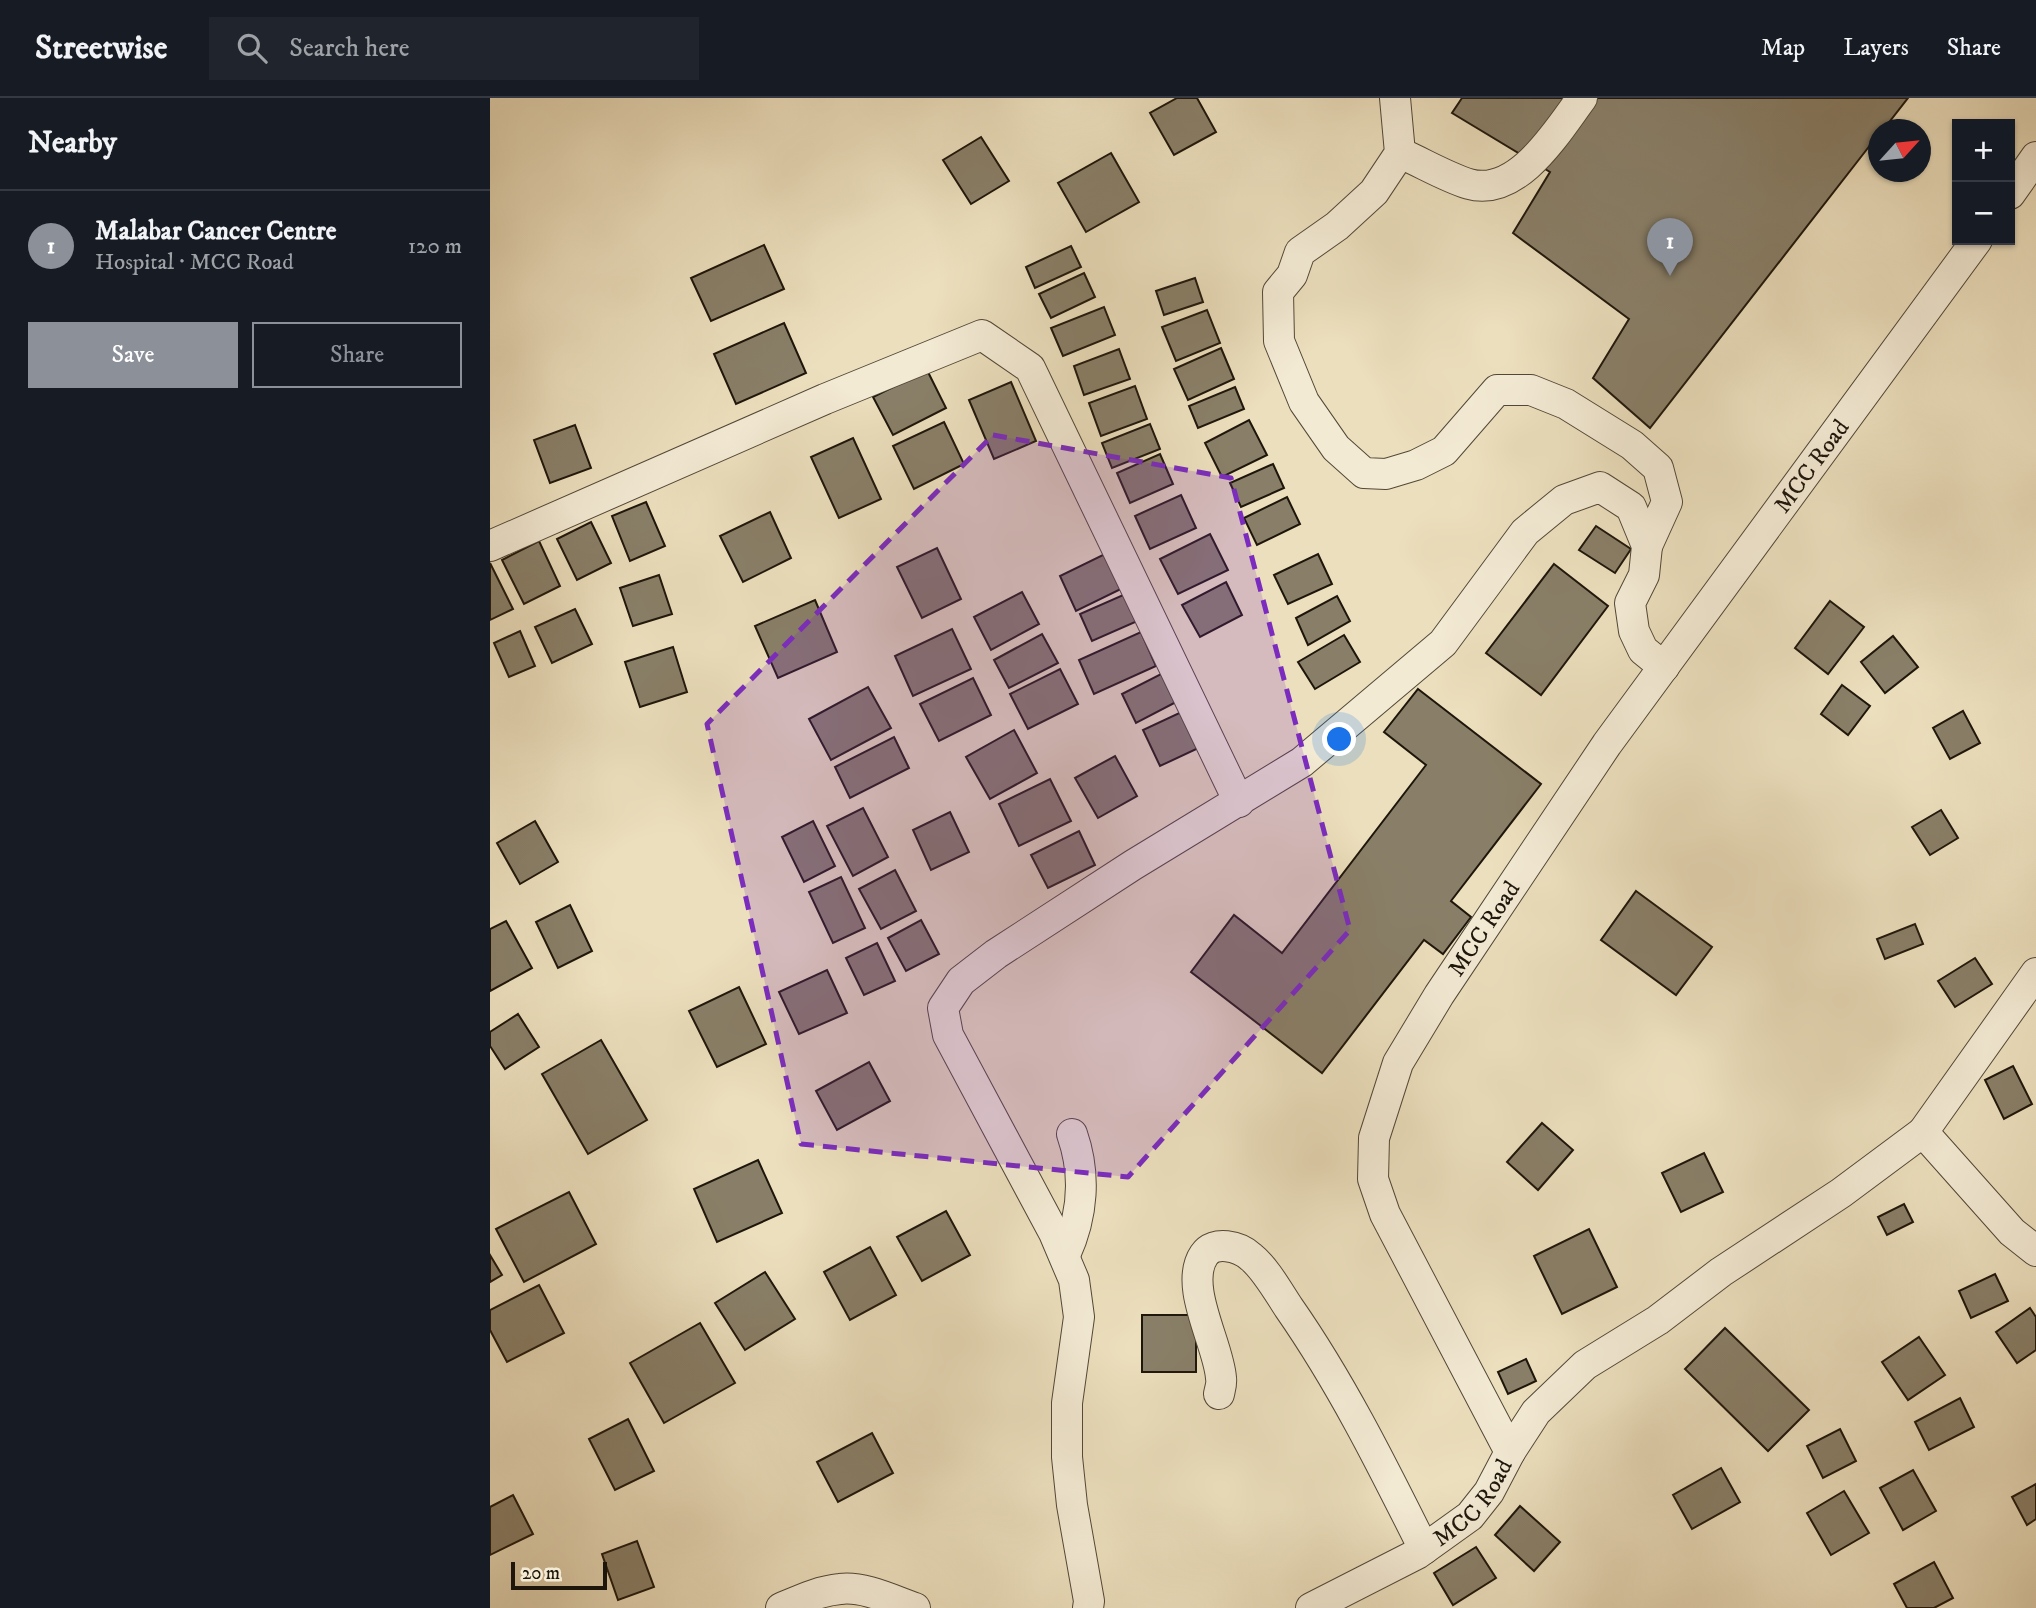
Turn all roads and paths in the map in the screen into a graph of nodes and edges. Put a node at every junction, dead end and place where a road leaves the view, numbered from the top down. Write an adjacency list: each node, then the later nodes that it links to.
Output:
1 (1395, 98): 3 (street)
2 (1582, 98): 3 (street)
3 (1400, 153): 8 (street)
4 (2036, 157): 5 (street)
5 (2015, 187)
6 (1974, 245): 9 (street, MCC Road)
7 (490, 546): 10 (street)
8 (1647, 546): 9 (street); 10 (street)
9 (1664, 667): 17 (street, MCC Road)
10 (1239, 802): 15 (street)
11 (2036, 973): 12 (street)
12 (1923, 1132): 14 (street); 17 (street)
13 (1072, 1134): 15 (street)
14 (2036, 1251)
15 (1065, 1255): 21 (street)
16 (1219, 1394): 18 (street)
17 (1510, 1452): 18 (street, MCC Road)
18 (1424, 1549): 22 (street, MCC Road)
19 (782, 1608): 20 (street)
20 (915, 1608)
21 (1088, 1608)
22 (1311, 1608)

